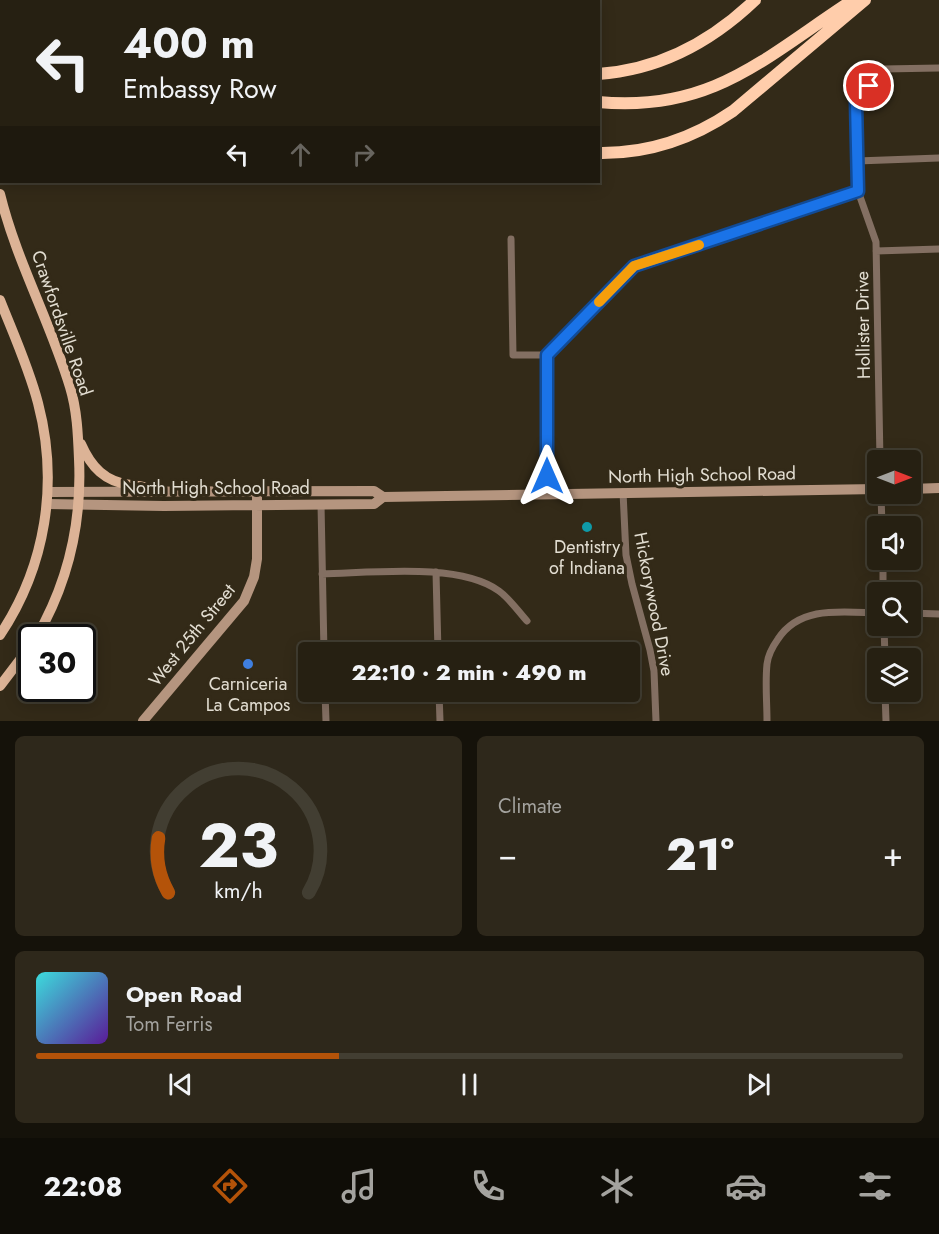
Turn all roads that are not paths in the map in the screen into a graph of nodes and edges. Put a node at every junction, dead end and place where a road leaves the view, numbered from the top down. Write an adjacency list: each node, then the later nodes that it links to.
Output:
1 (755, 0): 5 (highway)
2 (853, 0): 6 (highway)
3 (865, 0): 7 (highway)
4 (939, 69): 9 (street, Hollister Drive)
5 (600, 74)
6 (600, 102)
7 (600, 153)
8 (939, 158): 9 (street)
9 (857, 161): 10 (street, Hollister Drive)
10 (858, 191): 14 (street, Hollister Drive); 16 (street)
11 (0, 194): 17 (main road, Crawfordsville Road)
12 (511, 239): 16 (street)
13 (939, 249): 14 (street)
14 (876, 251): 18 (street, Hollister Drive)
15 (0, 300): 22 (main road)
16 (547, 355): 26 (street)
17 (78, 437): 23 (main road, Crawfordsville Road); 24 (main road)
18 (880, 450)
19 (939, 488): 21 (street)
20 (867, 489): 25 (street, North High School Road)
21 (921, 489)
22 (48, 492): 23 (street, North High School Road); 29 (main road)
23 (80, 492): 24 (street, North High School Road); 30 (main road, Crawfordsville Road)
24 (153, 492): 28 (street, North High School Road)
25 (623, 492): 26 (street, North High School Road); 50 (street, Hickorywood Drive)
26 (547, 494): 27 (street, North High School Road)
27 (383, 497): 28 (street, North High School Road); 31 (street, North High School Road)
28 (257, 498): 30 (street, North High School Road); 31 (street, North High School Road); 47 (street, West 25th Street)
29 (47, 504): 30 (street, North High School Road); 39 (main road)
30 (80, 504): 38 (main road, Crawfordsville Road)
31 (321, 504): 33 (street)
32 (436, 572): 33 (street); 37 (street); 41 (street)
33 (322, 574): 40 (street)
34 (867, 613): 51 (street)
35 (921, 613): 36 (street)
36 (939, 614)
37 (527, 621)
38 (43, 624)
39 (0, 635)
40 (324, 642)
41 (438, 642)
42 (18, 662): 43 (main road)
43 (0, 686)
44 (325, 702): 48 (street)
45 (439, 702): 49 (street)
46 (885, 702): 52 (street)
47 (143, 721)
48 (326, 721)
49 (440, 721)
50 (656, 721)
51 (767, 721)
52 (886, 721)

